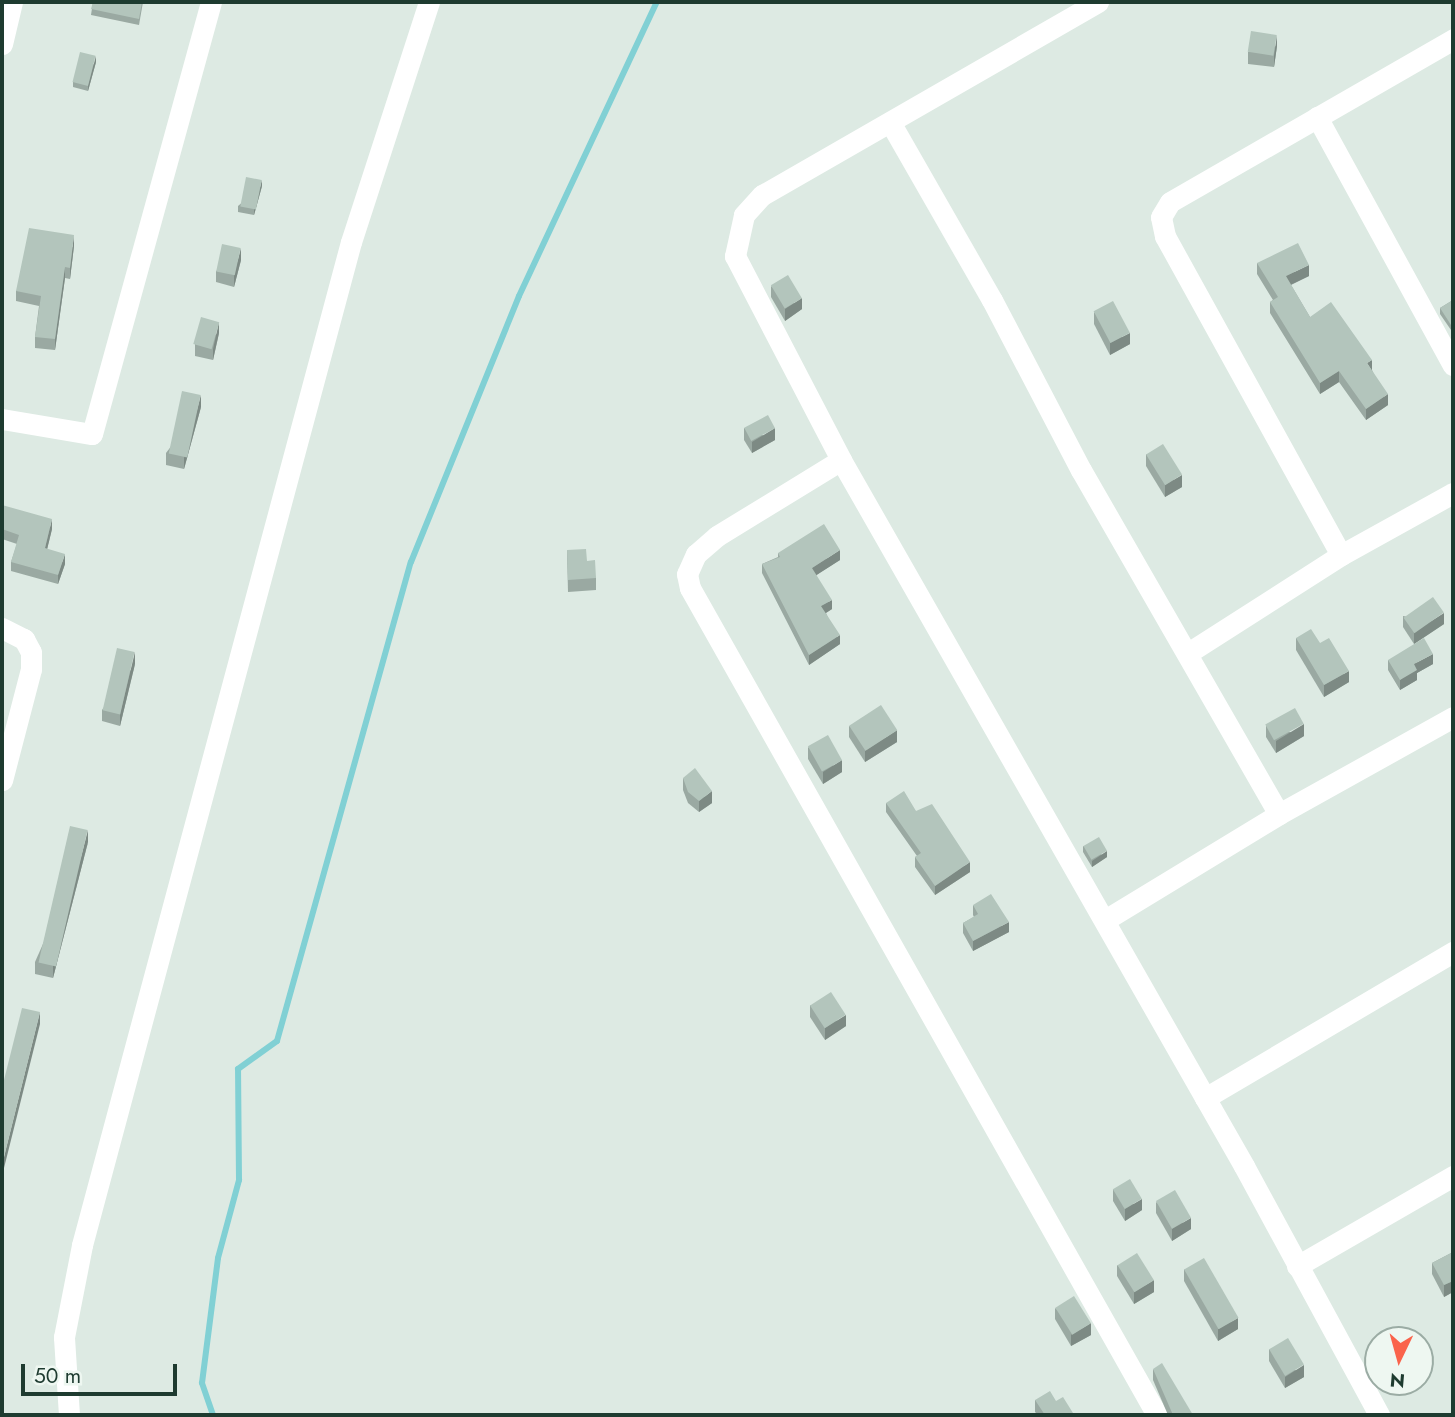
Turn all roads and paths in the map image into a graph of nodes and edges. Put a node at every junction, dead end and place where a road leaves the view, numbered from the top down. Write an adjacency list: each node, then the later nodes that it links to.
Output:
1 (12, 2): 7 (street)
2 (211, 2): 11 (street)
3 (429, 2): 25 (street)
4 (1098, 2): 5 (street)
5 (1068, 9): 9 (street)
6 (1453, 39): 8 (street)
7 (2, 44)
8 (1317, 117): 10 (street); 14 (street)
9 (890, 122): 12 (street); 16 (street)
10 (1453, 365)
11 (2, 419)
12 (841, 460): 20 (street); 26 (street)
13 (1453, 494): 14 (street)
14 (1341, 555): 16 (street)
15 (2, 628): 18 (street)
16 (1188, 653): 19 (street)
17 (1453, 717): 19 (street)
18 (2, 780)
19 (1279, 814): 20 (street)
20 (1105, 920): 22 (street)
21 (1453, 952): 22 (street)
22 (1205, 1098): 24 (street)
23 (1453, 1177): 24 (street)
24 (1297, 1266): 27 (street)
25 (69, 1415)
26 (1157, 1415)
27 (1379, 1415)

